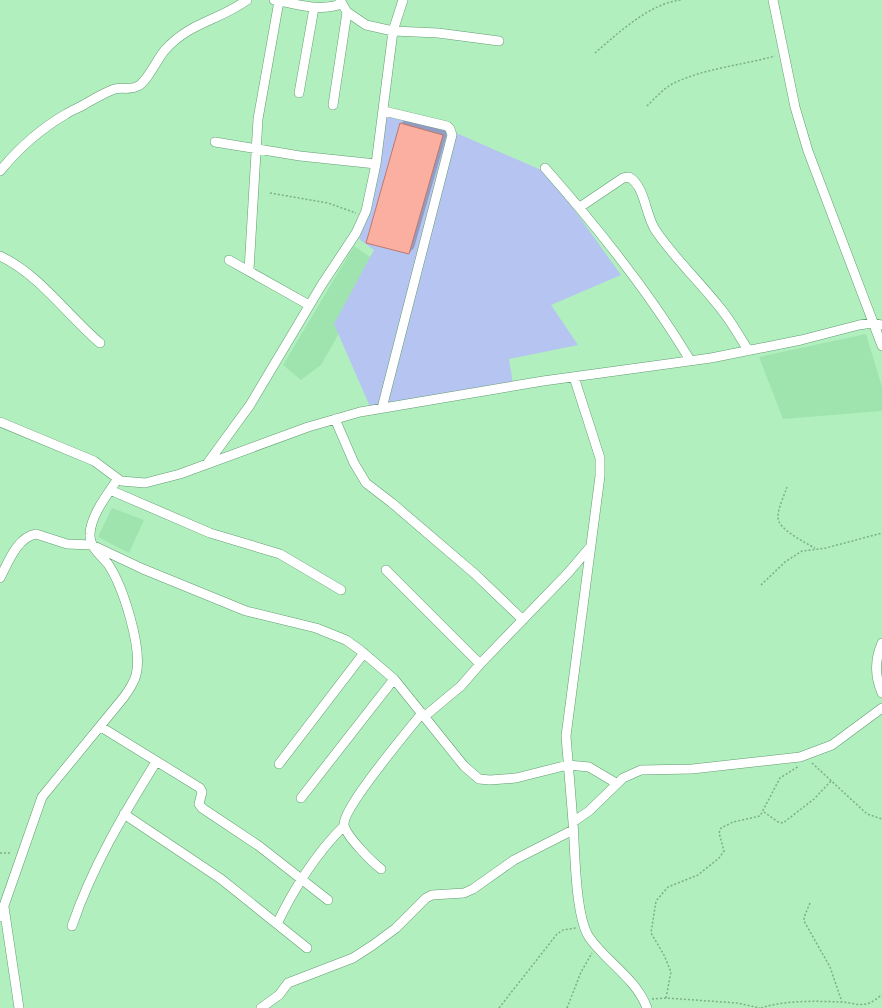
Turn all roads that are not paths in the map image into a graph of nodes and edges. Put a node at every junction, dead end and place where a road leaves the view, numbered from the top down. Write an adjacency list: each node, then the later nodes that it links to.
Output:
1 (247, 0): 17 (street)
2 (277, 0): 6 (street); 14 (street)
3 (403, 0): 8 (street)
4 (773, 0): 23 (street)
5 (341, 2): 6 (street); 7 (street)
6 (314, 8): 10 (street)
7 (347, 12): 8 (street); 11 (street)
8 (393, 31): 9 (street); 12 (street)
9 (499, 41)
10 (299, 93)
11 (333, 105)
12 (384, 111): 15 (street); 29 (street)
13 (215, 142): 14 (street)
14 (255, 149): 15 (street); 21 (street)
15 (376, 164): 22 (street)
16 (545, 168): 18 (street)
17 (0, 171)
18 (580, 207): 26 (street); 27 (street)
19 (0, 256): 24 (street)
20 (229, 260): 21 (street)
21 (249, 270): 22 (street)
22 (309, 305): 32 (street)
23 (878, 324): 25 (street); 26 (street)
24 (100, 343)
25 (882, 346)
26 (748, 350): 27 (street)
27 (690, 360): 28 (street)
28 (574, 377): 29 (street); 36 (street)
29 (382, 408): 30 (street)
30 (335, 419): 32 (street); 40 (street)
31 (0, 422): 33 (street)
32 (206, 465): 33 (street)
33 (117, 480): 34 (street)
34 (110, 490): 35 (street); 39 (street)
35 (92, 545): 38 (street); 42 (street); 48 (street)
36 (591, 546): 40 (street); 51 (street)
37 (386, 570): 43 (street)
38 (0, 578)
39 (341, 590)
40 (523, 620): 43 (street)
41 (882, 643): 45 (street)
42 (364, 653): 44 (street); 50 (street)
43 (480, 664): 47 (street)
44 (394, 679): 47 (street); 53 (street)
45 (882, 693)
46 (882, 708): 52 (street)
47 (424, 714): 51 (street); 55 (street)
48 (101, 727): 49 (street); 60 (street)
49 (156, 762): 54 (street); 58 (street)
50 (279, 764)
51 (568, 765): 52 (street); 56 (street)
52 (616, 783): 56 (street)
53 (301, 798)
54 (124, 814): 62 (street); 63 (street)
55 (344, 826): 57 (street); 58 (street)
56 (573, 826): 65 (street); 67 (street)
57 (381, 870)
58 (302, 880): 59 (street); 62 (street)
59 (328, 900)
60 (4, 906): 61 (street); 66 (street)
61 (0, 917)
62 (277, 924): 64 (street)
63 (72, 926)
64 (307, 948)
65 (646, 1004)
66 (18, 1008)
67 (261, 1008)

